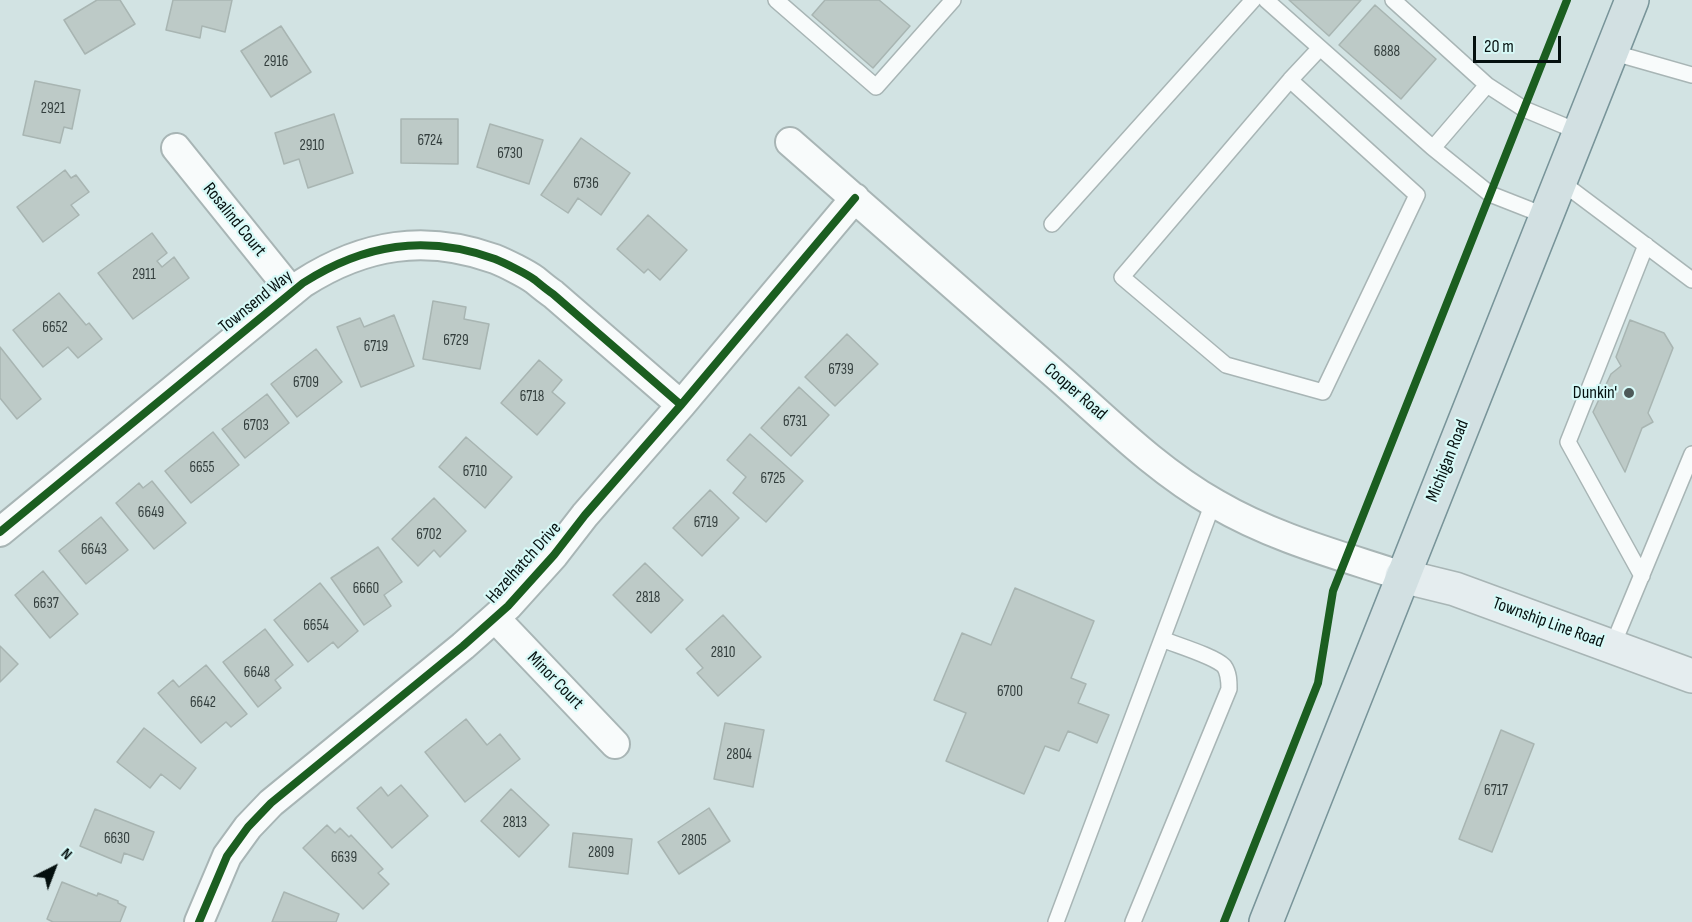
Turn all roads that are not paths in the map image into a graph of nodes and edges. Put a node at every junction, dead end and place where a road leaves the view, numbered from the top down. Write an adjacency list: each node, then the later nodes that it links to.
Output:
1 (776, 0): 2 (lane)
2 (953, 0)
3 (1253, 0): 19 (lane)
4 (1266, 0): 7 (lane)
5 (1393, 0): 11 (lane)
6 (1632, 0): 8 (main road, Michigan Road)
7 (1320, 48): 10 (lane); 15 (lane)
8 (1611, 52): 9 (lane); 12 (main road, Michigan Road)
9 (1692, 75)
10 (1290, 81): 10 (lane)
11 (1487, 85): 12 (lane); 15 (lane)
12 (1579, 132): 16 (main road, Michigan Road)
13 (789, 142): 17 (street, Cooper Road)
14 (176, 148): 22 (street, Rosalind Court)
15 (1433, 148): 18 (lane)
16 (1560, 181): 18 (main road, Michigan Road); 20 (lane)
17 (855, 198): 23 (street, Hazelhatch Drive); 25 (street, Cooper Road)
18 (1546, 216): 27 (main road, Michigan Road)
19 (1052, 224)
20 (1646, 245): 21 (lane); 28 (lane)
21 (1692, 280)
22 (292, 292): 23 (street, Townsend Way); 26 (street, Townsend Way)
23 (681, 405): 29 (street, Hazelhatch Drive)
24 (1692, 454): 28 (lane)
25 (1213, 503): 27 (street, Cooper Road); 30 (lane)
26 (0, 532)
27 (1402, 576): 31 (main road, Township Line Road); 37 (main road, Michigan Road)
28 (1642, 576): 31 (lane)
29 (495, 618): 33 (street, Minor Court); 34 (street, Hazelhatch Drive)
30 (1162, 639): 35 (lane); 36 (lane)
31 (1612, 647): 32 (main road, Township Line Road)
32 (1692, 676)
33 (615, 744)
34 (199, 922)
35 (1056, 922)
36 (1133, 922)
37 (1266, 922)

